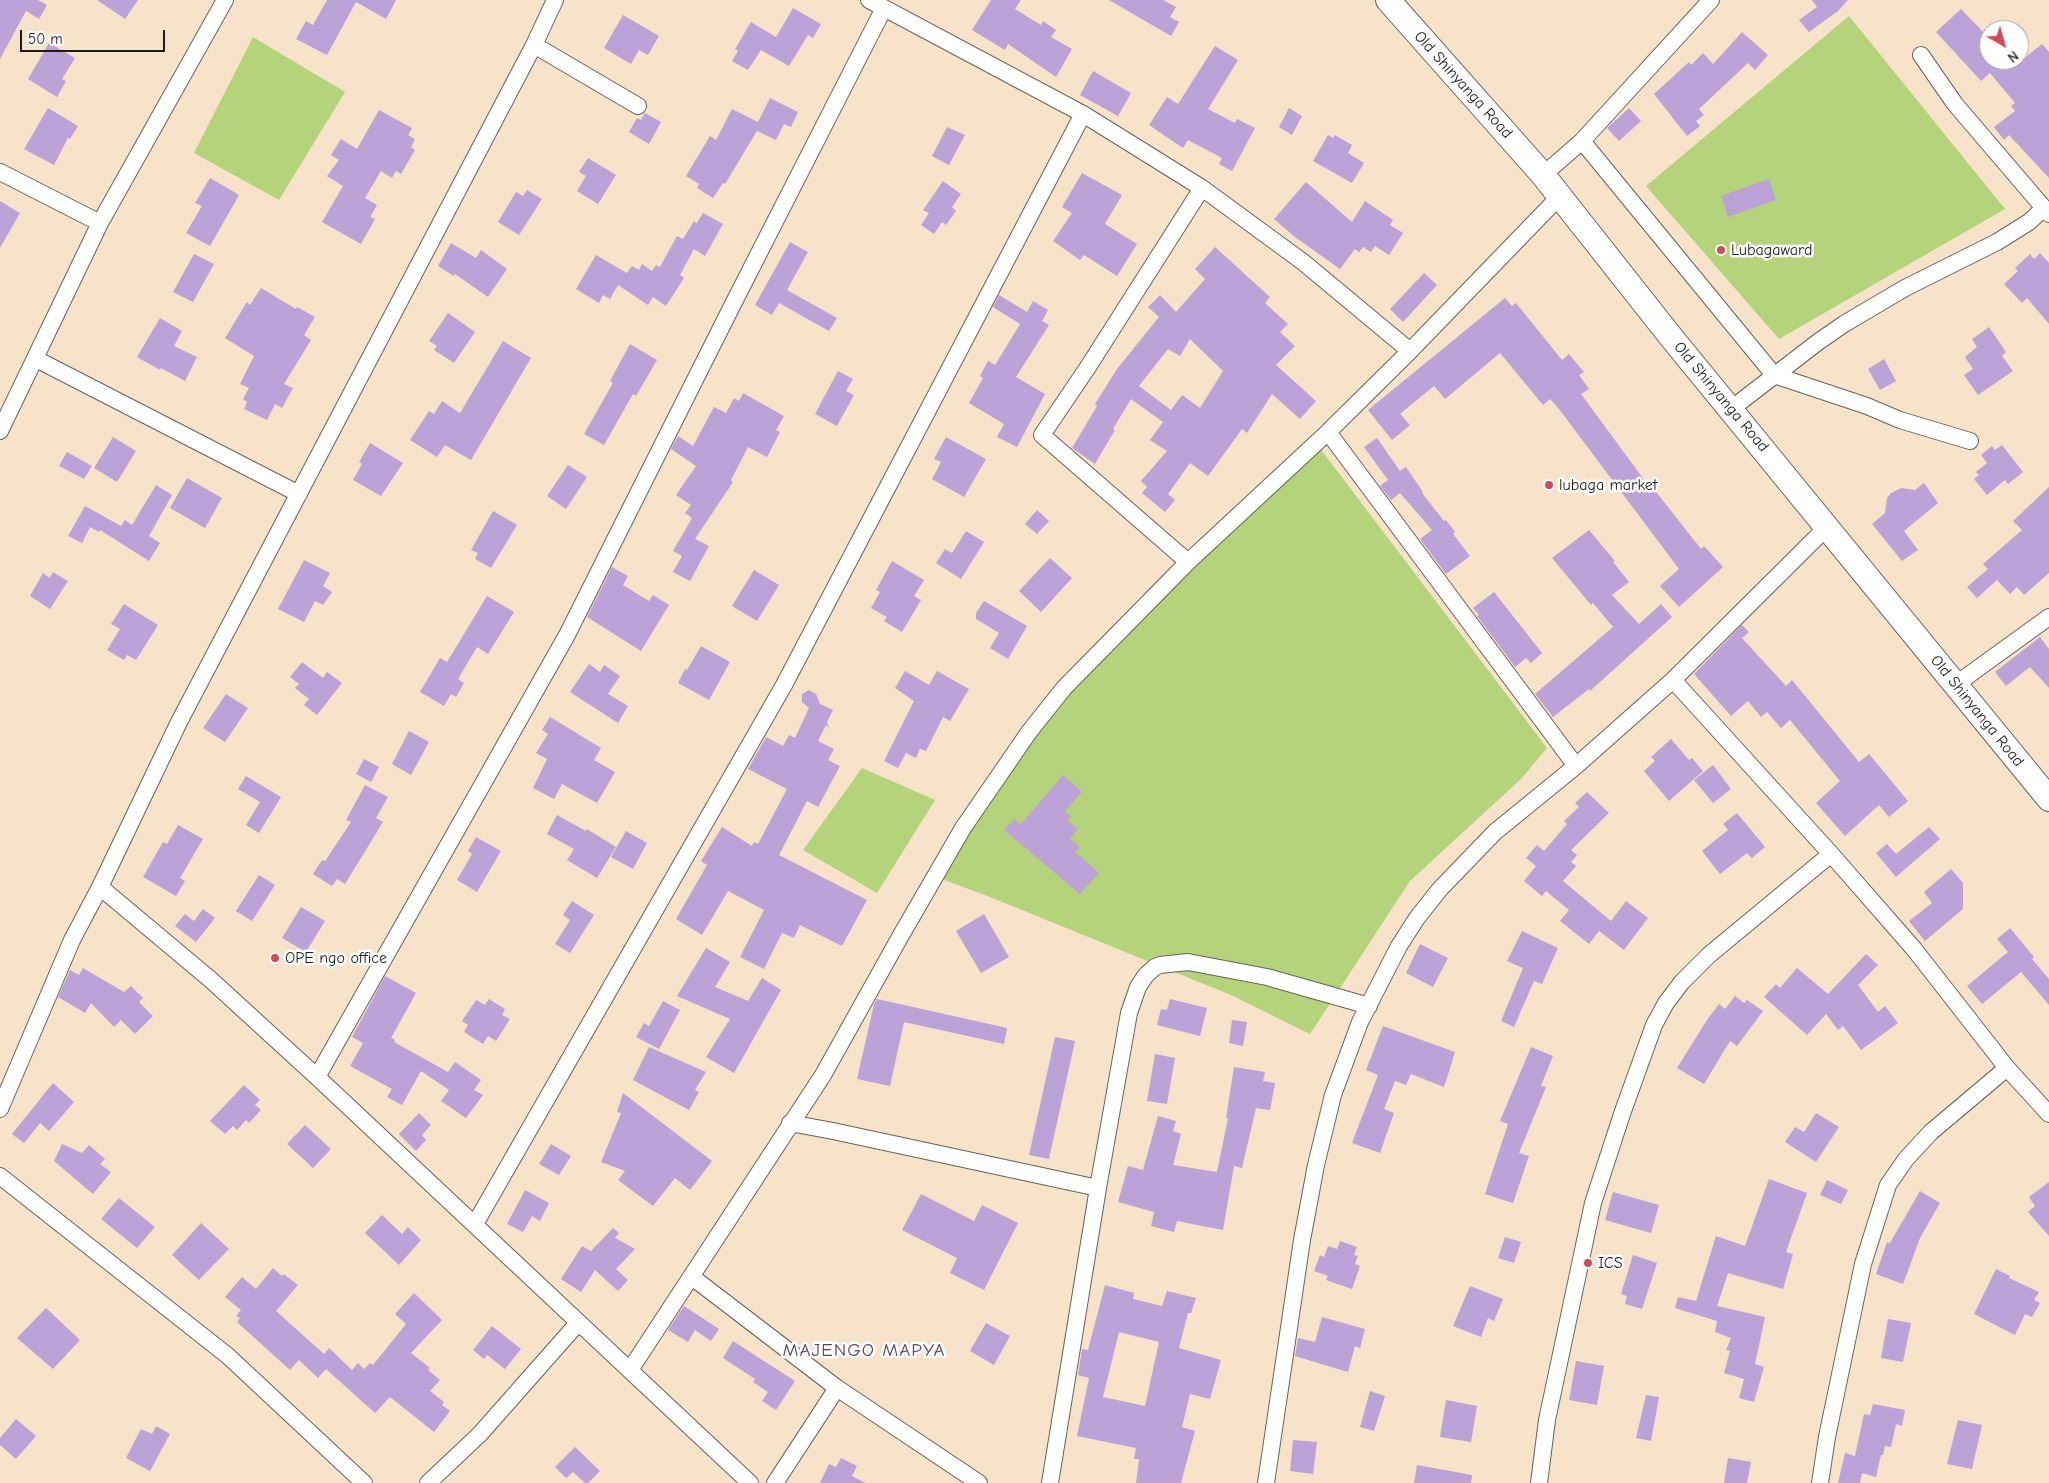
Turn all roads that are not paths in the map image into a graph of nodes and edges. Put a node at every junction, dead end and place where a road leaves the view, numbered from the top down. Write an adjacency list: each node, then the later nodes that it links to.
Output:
1 (226, 0): 17 (street)
2 (555, 0): 7 (street)
3 (869, 0): 6 (street)
4 (1388, 0): 13 (main road, Old Shinyanga Road)
5 (1711, 0): 11 (street)
6 (884, 8): 10 (street); 37 (street)
7 (534, 45): 9 (street); 25 (street)
8 (1921, 54): 16 (street)
9 (638, 106)
10 (1083, 114): 14 (street); 43 (street)
11 (1582, 141): 13 (street); 20 (street)
12 (0, 172): 17 (street)
13 (1543, 175): 15 (main road, Old Shinyanga Road)
14 (1202, 188): 18 (street); 27 (street)
15 (1560, 196): 18 (street); 21 (main road, Old Shinyanga Road)
16 (2047, 211): 20 (street)
17 (100, 223): 19 (street)
18 (1410, 351): 23 (street)
19 (36, 359): 22 (street); 25 (street)
20 (1774, 375): 21 (street); 24 (street)
21 (1731, 409): 26 (main road, Old Shinyanga Road)
22 (0, 431)
23 (1328, 432): 27 (street); 31 (street)
24 (1970, 441)
25 (299, 494): 34 (street)
26 (1828, 526): 29 (street); 30 (main road, Old Shinyanga Road)
27 (1188, 562): 40 (street)
28 (2049, 616): 30 (street)
29 (1673, 680): 31 (street); 33 (street)
30 (1955, 685): 32 (main road, Old Shinyanga Road)
31 (1576, 766): 35 (street)
32 (2049, 799)
33 (1831, 854): 36 (street); 55 (street)
34 (100, 887): 37 (street); 38 (street)
35 (1369, 1006): 42 (street); 54 (street)
36 (2007, 1068): 39 (street); 56 (street)
37 (317, 1077): 43 (street)
38 (0, 1109)
39 (2049, 1114)
40 (790, 1123): 42 (street); 44 (street)
41 (0, 1176): 48 (street)
42 (1098, 1188): 53 (street)
43 (475, 1224): 45 (street)
44 (692, 1277): 46 (street); 47 (street)
45 (578, 1322): 46 (street); 49 (street)
46 (630, 1370): 50 (street)
47 (837, 1388): 51 (street); 52 (street)
48 (364, 1483)
49 (428, 1483)
50 (750, 1483)
51 (775, 1483)
52 (980, 1483)
53 (1050, 1483)
54 (1266, 1483)
55 (1539, 1483)
56 (1820, 1483)

